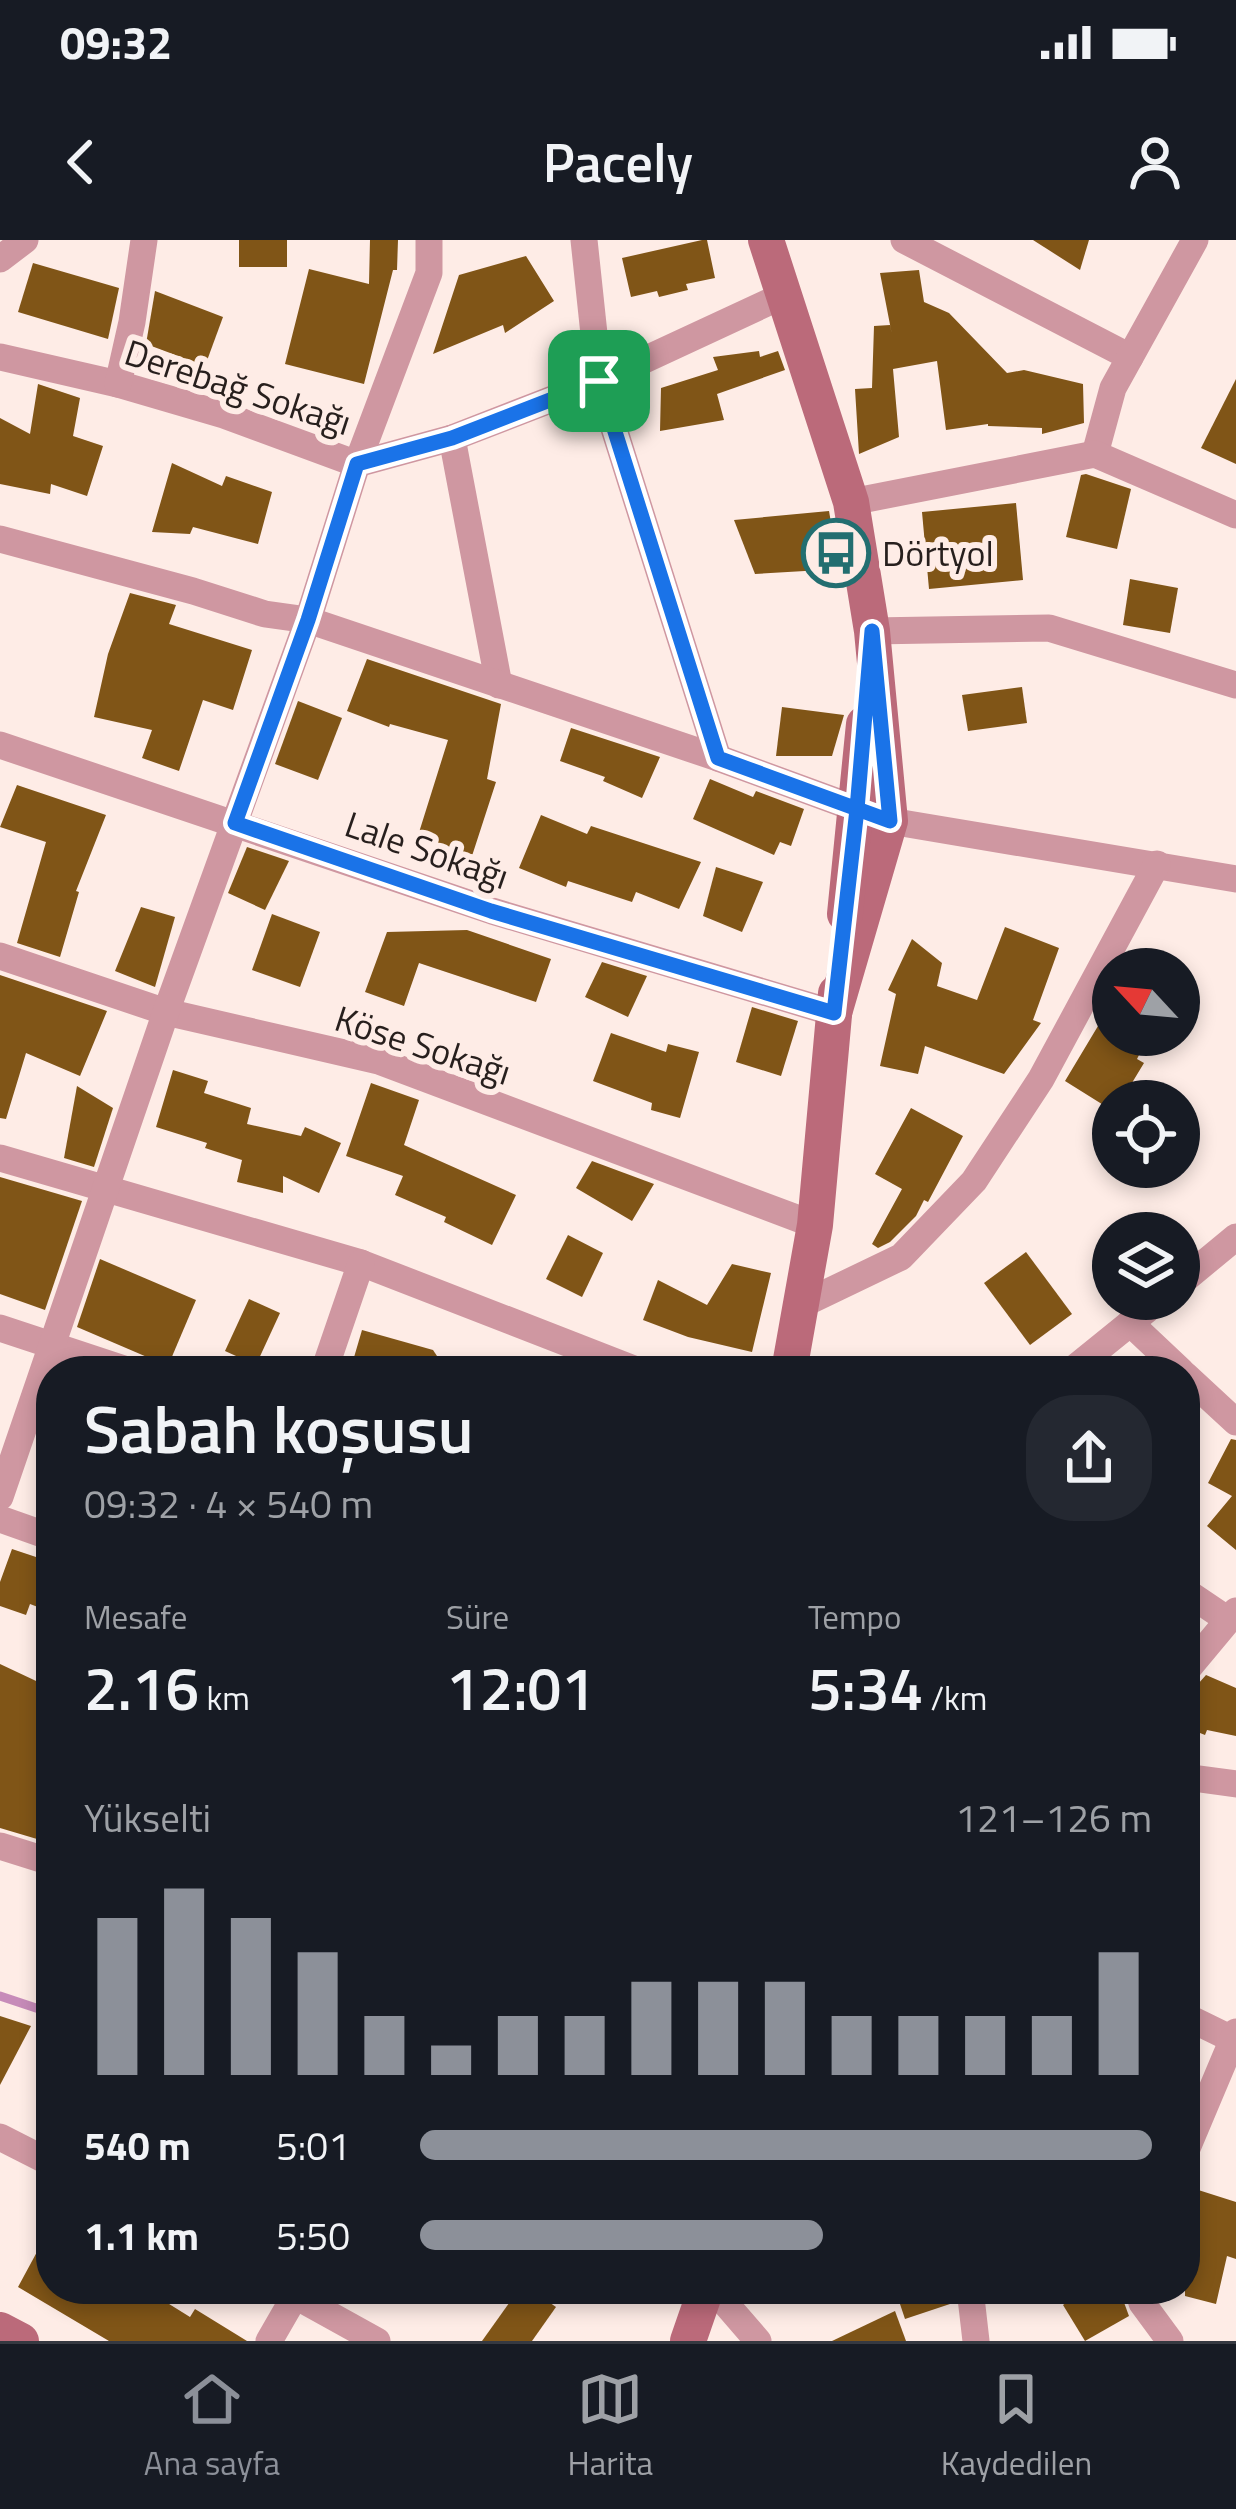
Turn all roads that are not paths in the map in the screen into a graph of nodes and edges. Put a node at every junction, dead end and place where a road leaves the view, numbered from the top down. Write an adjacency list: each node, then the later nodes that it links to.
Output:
1 (25, 240): 8 (street)
2 (144, 240): 13 (street)
3 (429, 240): 16 (street)
4 (584, 240): 12 (street)
5 (766, 240): 9 (street)
6 (904, 240): 11 (street)
7 (1195, 240): 11 (street)
8 (0, 260)
9 (784, 295): 12 (street, Derebağ Sokağı); 17 (street)
10 (0, 357): 13 (street, Derebağ Sokağı)
11 (1130, 357): 15 (street)
12 (599, 381): 14 (street, Derebağ Sokağı); 25 (street)
13 (118, 384): 16 (street, Derebağ Sokağı)
14 (452, 438): 16 (street, Derebağ Sokağı); 22 (street)
15 (1095, 454): 17 (street); 18 (street)
16 (357, 464): 20 (street)
17 (851, 502): 21 (street)
18 (1236, 514)
19 (0, 539): 20 (street)
20 (308, 620): 22 (street); 27 (street)
21 (872, 631): 23 (street); 26 (street)
22 (499, 685): 25 (street)
23 (1236, 685)
24 (0, 745): 27 (street, Lale Sokağı)
25 (718, 758): 26 (street)
26 (874, 815): 28 (street); 32 (street)
27 (235, 823): 31 (street); 32 (street, Lale Sokağı)
28 (1157, 864): 29 (street); 39 (street)
29 (1236, 880)
30 (0, 956): 31 (street, Köse Sokağı)
31 (166, 1012): 34 (street); 35 (street, Köse Sokağı)
32 (834, 1013): 35 (street)
33 (0, 1158): 34 (street)
34 (105, 1189): 37 (street); 43 (street)
35 (815, 1225): 39 (street)
36 (1236, 1237): 38 (street)
37 (361, 1263): 46 (street); 47 (street)
38 (1200, 1267)
39 (802, 1304): 48 (street)
40 (1134, 1320): 41 (street)
41 (1130, 1323): 49 (street); 50 (street)
42 (0, 1328): 43 (street)
43 (52, 1345): 44 (street); 45 (street)
44 (48, 1356)
45 (85, 1356)
46 (330, 1356)
47 (601, 1356)
48 (792, 1356)
49 (1089, 1356)
50 (1165, 1356)
51 (1200, 1389): 53 (street)
52 (36, 1392): 54 (street)
53 (1236, 1422)
54 (0, 1497)
55 (0, 1519): 56 (street)
56 (36, 1532)
57 (1200, 1599): 58 (street)
58 (1232, 1616): 59 (street)
59 (1200, 1654)
60 (1200, 1780): 61 (street)
61 (1236, 1784)
62 (0, 1846): 63 (street)
63 (36, 1857)
64 (1200, 2022): 65 (street)
65 (1235, 2037): 66 (street)
66 (1200, 2118)
67 (0, 2137): 68 (street)
68 (36, 2155)
69 (286, 2304): 75 (street)
70 (314, 2304): 76 (street)
71 (703, 2304): 77 (street)
72 (723, 2304): 78 (street)
73 (972, 2304): 79 (street)
74 (1143, 2304): 80 (street)
75 (269, 2341)
76 (377, 2341)
77 (688, 2341)
78 (758, 2341)
79 (976, 2341)
80 (1170, 2341)

